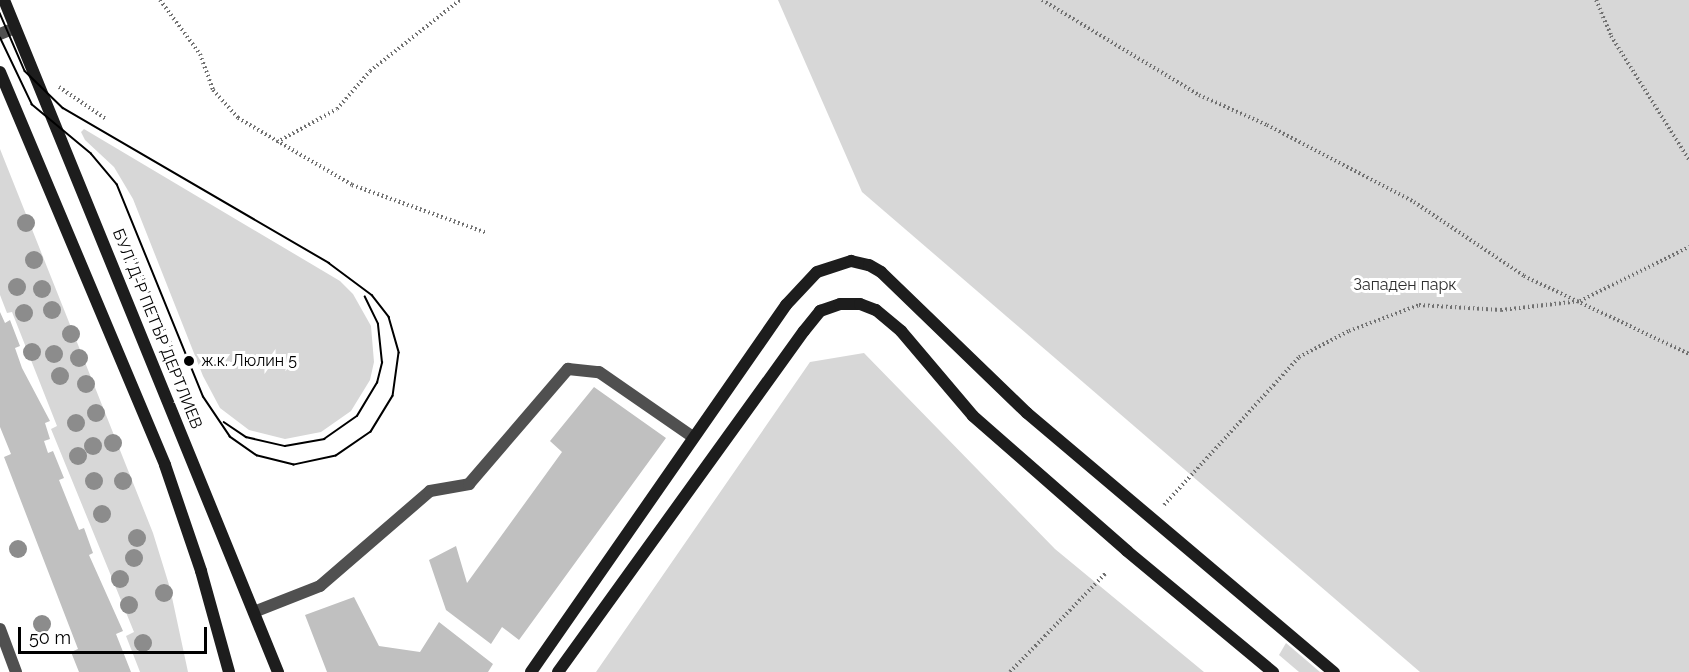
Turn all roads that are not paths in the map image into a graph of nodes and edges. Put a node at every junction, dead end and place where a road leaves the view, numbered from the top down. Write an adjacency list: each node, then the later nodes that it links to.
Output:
1 (4, 0): 2 (main road, БУЛ. Д-Р ПЕТЪР ДЕРТЛИЕВ)
2 (15, 28): 3 (street); 6 (main road, БУЛ. Д-Р ПЕТЪР ДЕРТЛИЕВ)
3 (0, 34)
4 (0, 72): 9 (main road)
5 (693, 437): 6 (street); 11 (main road); 14 (main road)
6 (254, 612): 10 (main road, БУЛ. Д-Р ПЕТЪР ДЕРТЛИЕВ)
7 (0, 629): 8 (street)
8 (13, 672)
9 (229, 672)
10 (278, 672)
11 (531, 672)
12 (558, 672): 13 (main road)
13 (1273, 672)
14 (1334, 672)

